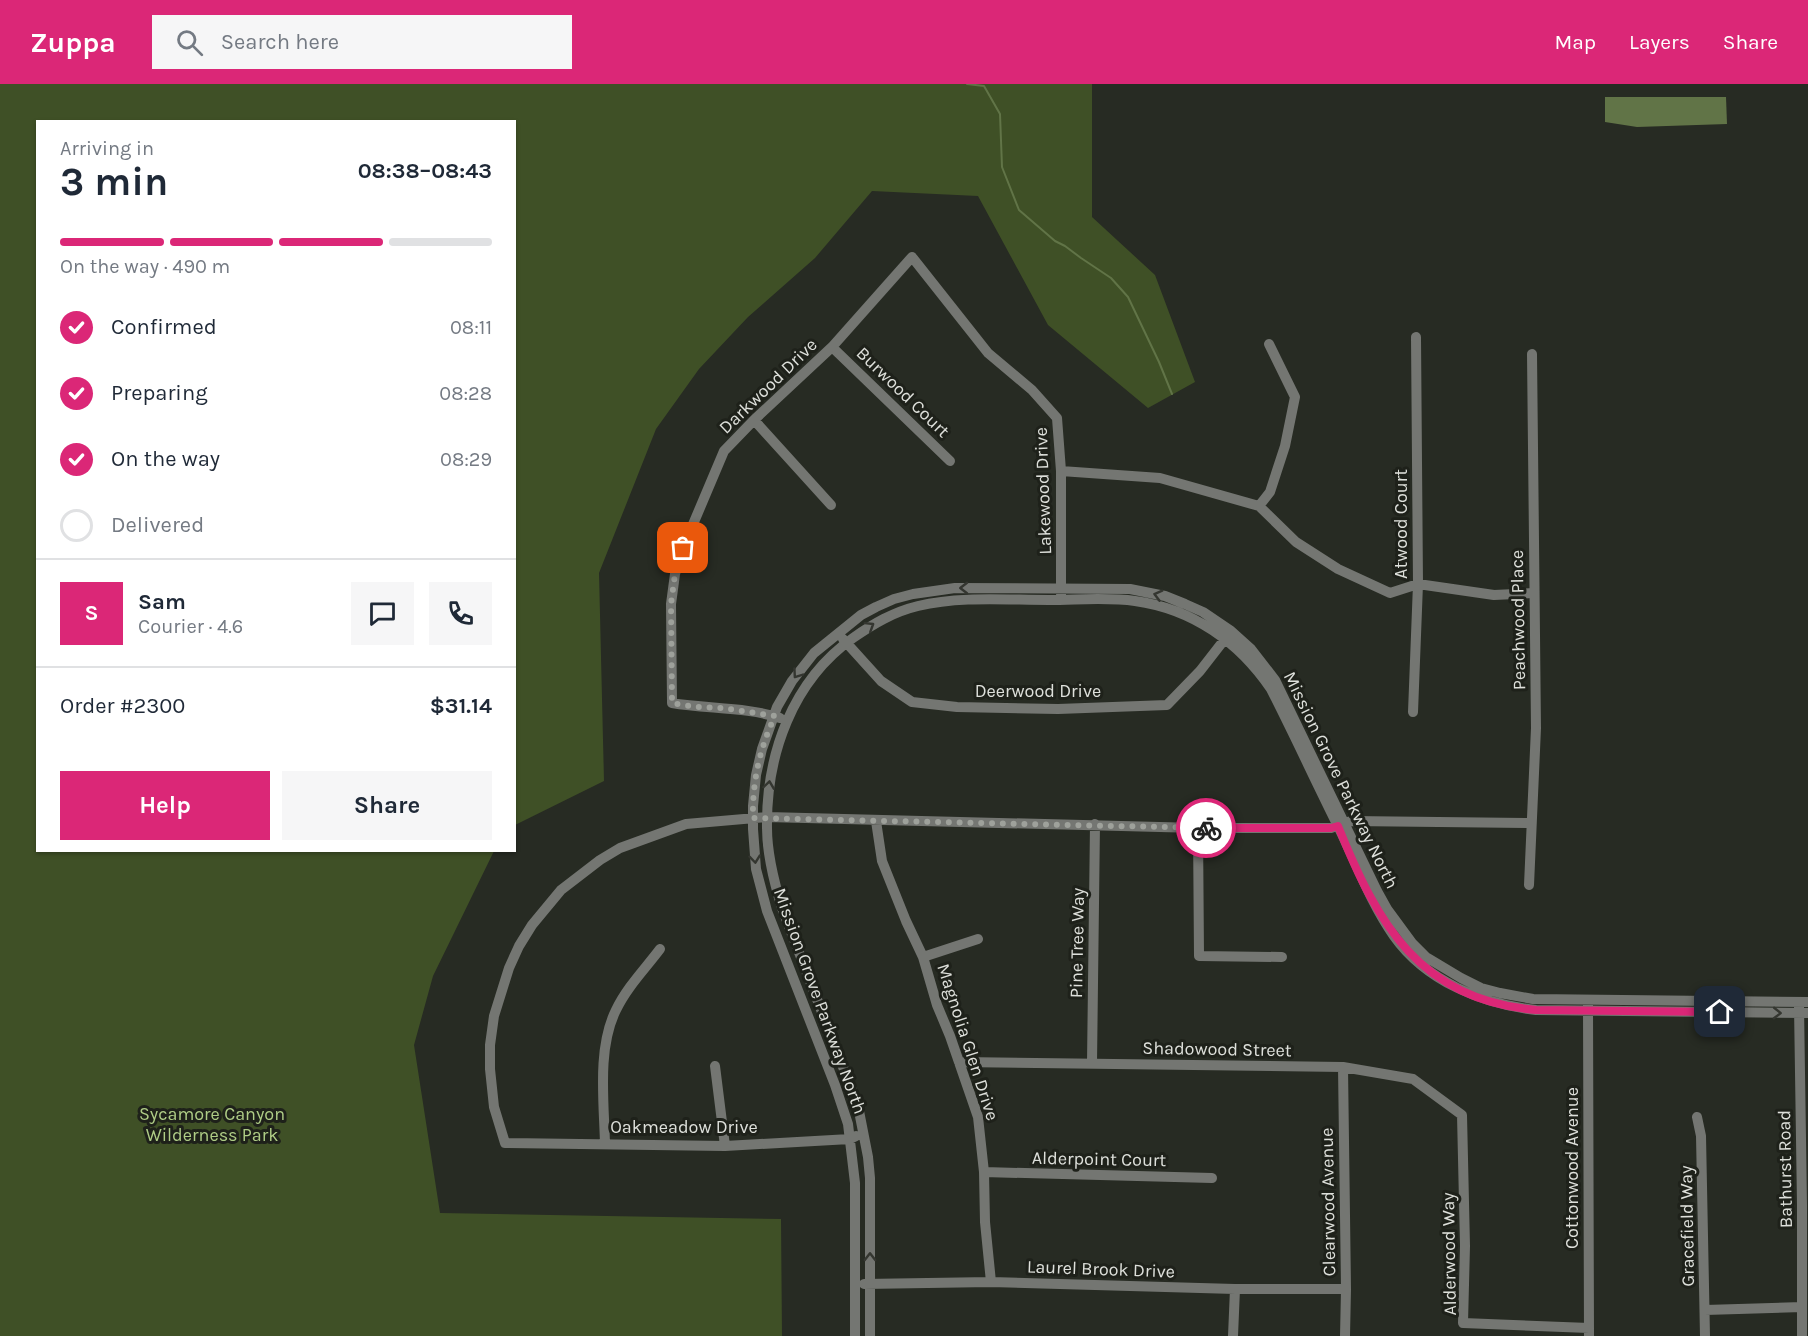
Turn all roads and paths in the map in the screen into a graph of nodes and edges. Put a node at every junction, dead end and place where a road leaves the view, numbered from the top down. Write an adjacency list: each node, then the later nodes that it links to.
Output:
1 (912, 257): 4 (street, Darkwood Drive); 8 (street, Lakewood Drive)
2 (1416, 337): 11 (street, Atwood Court)
3 (1269, 344): 10 (street)
4 (832, 347): 6 (street, Darkwood Drive); 7 (street, Burwood Court)
5 (1532, 354): 13 (street, Peachwood Place)
6 (754, 420): 9 (street); 18 (street, Darkwood Drive)
7 (950, 461)
8 (1061, 471): 10 (street); 12 (street, Lakewood Drive)
9 (831, 505)
10 (1259, 506): 11 (street)
11 (1418, 584): 13 (street); 17 (street, Atwood Court)
12 (1061, 588): 14 (street, Lakewood Drive); 15 (street, Mission Grove Parkway North, one-way to 12); 16 (street, Mission Grove Parkway North, one-way to 16)
13 (1534, 593): 23 (street, Peachwood Place)
14 (1061, 600): 15 (street, Mission Grove Parkway North); 16 (street, Mission Grove Parkway North, one-way to 14)
15 (1228, 635): 16 (street, Deerwood Drive); 25 (street, Mission Grove Parkway North)
16 (842, 638): 18 (street, Mission Grove Parkway North, one-way to 18); 19 (street, Mission Grove Parkway North)
17 (1413, 712)
18 (775, 716): 19 (street); 21 (street, Mission Grove Parkway North)
19 (786, 720): 20 (street, Mission Grove Parkway North, one-way to 19)
20 (767, 817): 21 (street); 22 (street); 40 (street, Mission Grove Parkway North)
21 (753, 818): 41 (street, Mission Grove Parkway North, one-way to 41); 42 (street, Oakmeadow Drive)
22 (876, 821): 24 (street); 30 (street, Magnolia Glen Drive)
23 (1531, 823): 25 (street); 27 (street, Peachwood Place)
24 (1095, 824): 26 (street); 35 (street, Pine Tree Way)
25 (1341, 824): 26 (street); 32 (street, Mission Grove Parkway North)
26 (1198, 828): 31 (street)
27 (1529, 885)
28 (978, 939): 30 (street)
29 (660, 949): 42 (street)
30 (923, 957): 34 (street, Magnolia Glen Drive)
31 (1282, 957)
32 (1588, 1005): 33 (street, Mission Grove Parkway North); 53 (street, Cottonwood Avenue)
33 (1804, 1008): 51 (street, Bathurst Road)
34 (959, 1062): 35 (street, Shadowood Street); 44 (street, Magnolia Glen Drive)
35 (1092, 1063): 37 (street, Shadowood Street)
36 (715, 1066): 43 (street)
37 (1343, 1067): 38 (street, Shadowood Street); 50 (street, Clearwood Avenue)
38 (1462, 1115): 53 (street, Alderwood Way)
39 (1697, 1117): 52 (street, Gracefield Way)
40 (862, 1134): 41 (street, Oakmeadow Drive); 48 (street, Mission Grove Parkway North, one-way to 40)
41 (850, 1139): 43 (street, Oakmeadow Drive); 47 (street, Mission Grove Parkway North)
42 (604, 1144): 43 (street, Oakmeadow Drive)
43 (725, 1146)
44 (984, 1172): 45 (street, Alderpoint Court); 46 (street, Magnolia Glen Drive)
45 (1212, 1178)
46 (991, 1282): 48 (street, Laurel Brook Drive); 49 (street, Laurel Brook Drive)
47 (856, 1284): 48 (street, Laurel Brook Drive); 54 (street, Mission Grove Parkway North)
48 (870, 1284): 55 (street, Mission Grove Parkway North)
49 (1235, 1289): 50 (street, Laurel Brook Drive); 56 (street)
50 (1346, 1289): 57 (street, Clearwood Avenue)
51 (1802, 1307): 52 (street); 59 (street, Bathurst Road)
52 (1705, 1310): 58 (street, Gracefield Way)
53 (1589, 1332)
54 (855, 1336)
55 (870, 1336)
56 (1233, 1336)
57 (1345, 1336)
58 (1705, 1336)
59 (1802, 1336)

